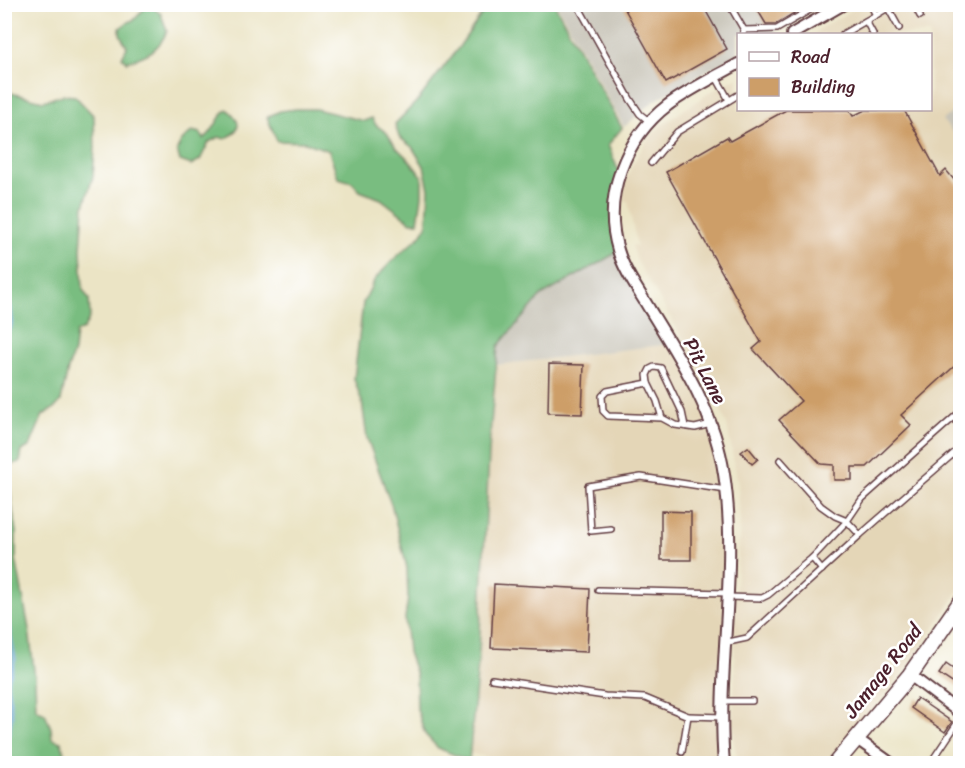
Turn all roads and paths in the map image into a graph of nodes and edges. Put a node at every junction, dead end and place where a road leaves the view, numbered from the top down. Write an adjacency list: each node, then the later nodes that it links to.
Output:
1 (578, 4): 21 (lane)
2 (729, 4): 13 (lane)
3 (820, 4): 13 (lane)
4 (844, 4): 14 (street)
5 (870, 4): 9 (lane)
6 (894, 4): 8 (lane)
7 (914, 4): 10 (lane)
8 (888, 8): 9 (lane); 12 (lane)
9 (876, 15): 11 (lane)
10 (920, 16)
11 (866, 21): 15 (lane); 16 (lane)
12 (899, 28)
13 (744, 32)
14 (794, 33)
15 (848, 33)
16 (872, 33)
17 (737, 65): 18 (street, Pit Lane)
18 (716, 76): 20 (lane); 21 (street, Pit Lane)
19 (737, 96): 20 (lane)
20 (729, 100): 22 (lane)
21 (650, 122): 26 (street, Pit Lane)
22 (651, 163)
23 (648, 383): 25 (lane); 25 (lane); 27 (lane)
24 (960, 412): 31 (lane)
25 (662, 418): 27 (lane)
26 (711, 424): 27 (lane); 30 (street, Pit Lane)
27 (685, 426)
28 (960, 448): 33 (lane)
29 (780, 460): 31 (lane)
30 (726, 490): 32 (lane); 37 (street, Pit Lane)
31 (847, 521): 33 (lane); 34 (lane)
32 (611, 529)
33 (860, 536): 35 (lane)
34 (812, 558): 35 (lane); 37 (lane)
35 (822, 570): 39 (lane)
36 (598, 590): 37 (lane)
37 (727, 595): 39 (street, Pit Lane)
38 (960, 603): 40 (street, Jamage Road)
39 (724, 644): 42 (street, Pit Lane)
40 (910, 675): 44 (street); 48 (street, Jamage Road)
41 (492, 679): 45 (lane)
42 (723, 701): 43 (lane); 46 (street, Pit Lane)
43 (752, 701)
44 (960, 713)
45 (688, 716): 46 (lane); 49 (lane)
46 (723, 717): 50 (street, Pit Lane)
47 (960, 719): 53 (lane)
48 (857, 739): 51 (street, Jamage Road); 52 (street)
49 (682, 752)
50 (724, 764)
51 (835, 764)
52 (892, 764)
53 (930, 764)

